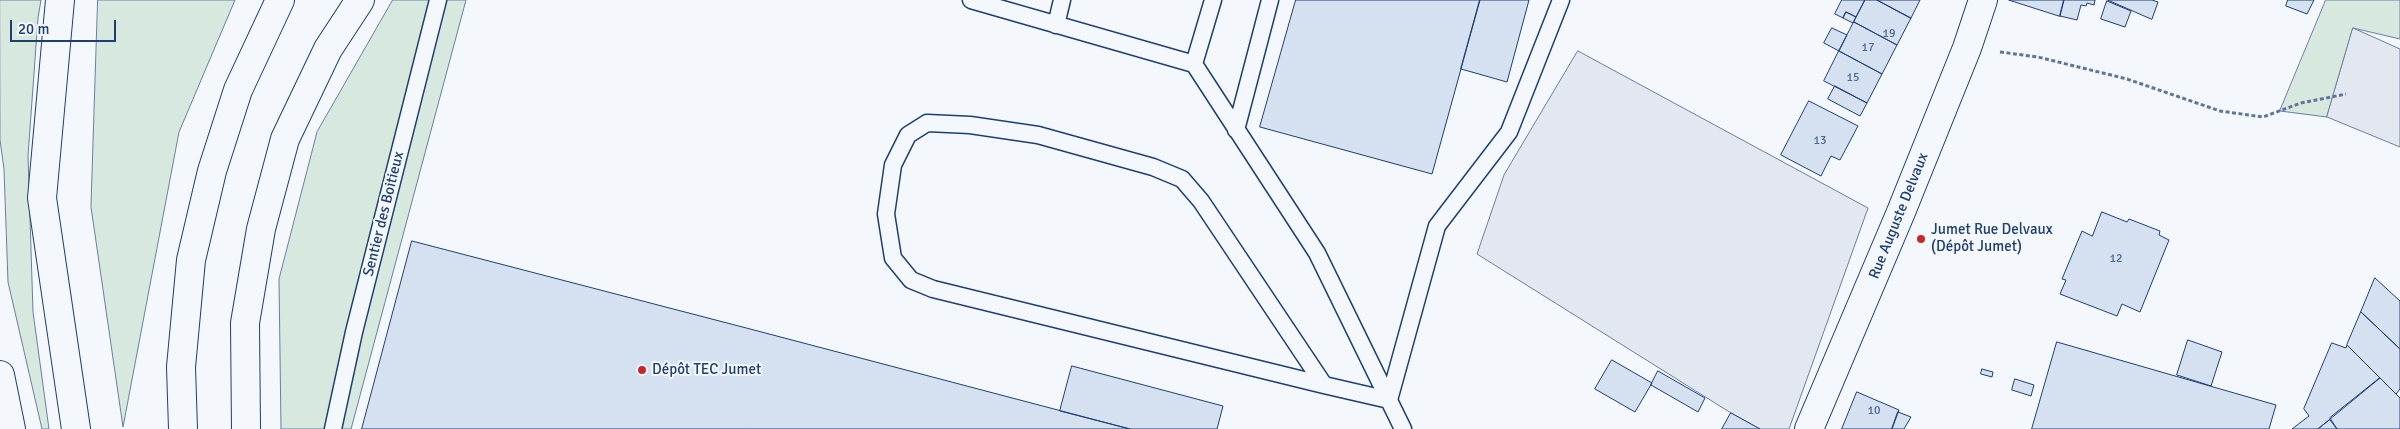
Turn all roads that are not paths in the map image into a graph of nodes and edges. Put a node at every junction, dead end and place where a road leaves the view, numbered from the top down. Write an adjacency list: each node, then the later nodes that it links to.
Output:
1 (60, 0): 18 (main road)
2 (280, 0): 19 (main road)
3 (360, 0): 20 (main road)
4 (438, 0): 21 (lane, Sentier des Boitieux)
5 (971, 0): 11 (lane)
6 (1062, 0): 11 (lane)
7 (1213, 0): 12 (lane)
8 (1270, 0): 13 (lane)
9 (1561, 0): 16 (lane)
10 (1983, 0): 23 (main road, Rue Auguste Delvaux)
11 (1056, 25): 12 (lane)
12 (1194, 64): 13 (lane)
13 (1236, 130): 16 (lane)
14 (0, 375): 17 (main road)
15 (1324, 385): 15 (lane); 16 (lane)
16 (1389, 400): 22 (lane)
17 (11, 429)
18 (76, 429)
19 (183, 429)
20 (246, 429)
21 (333, 429)
22 (1403, 429)
23 (1809, 429)

